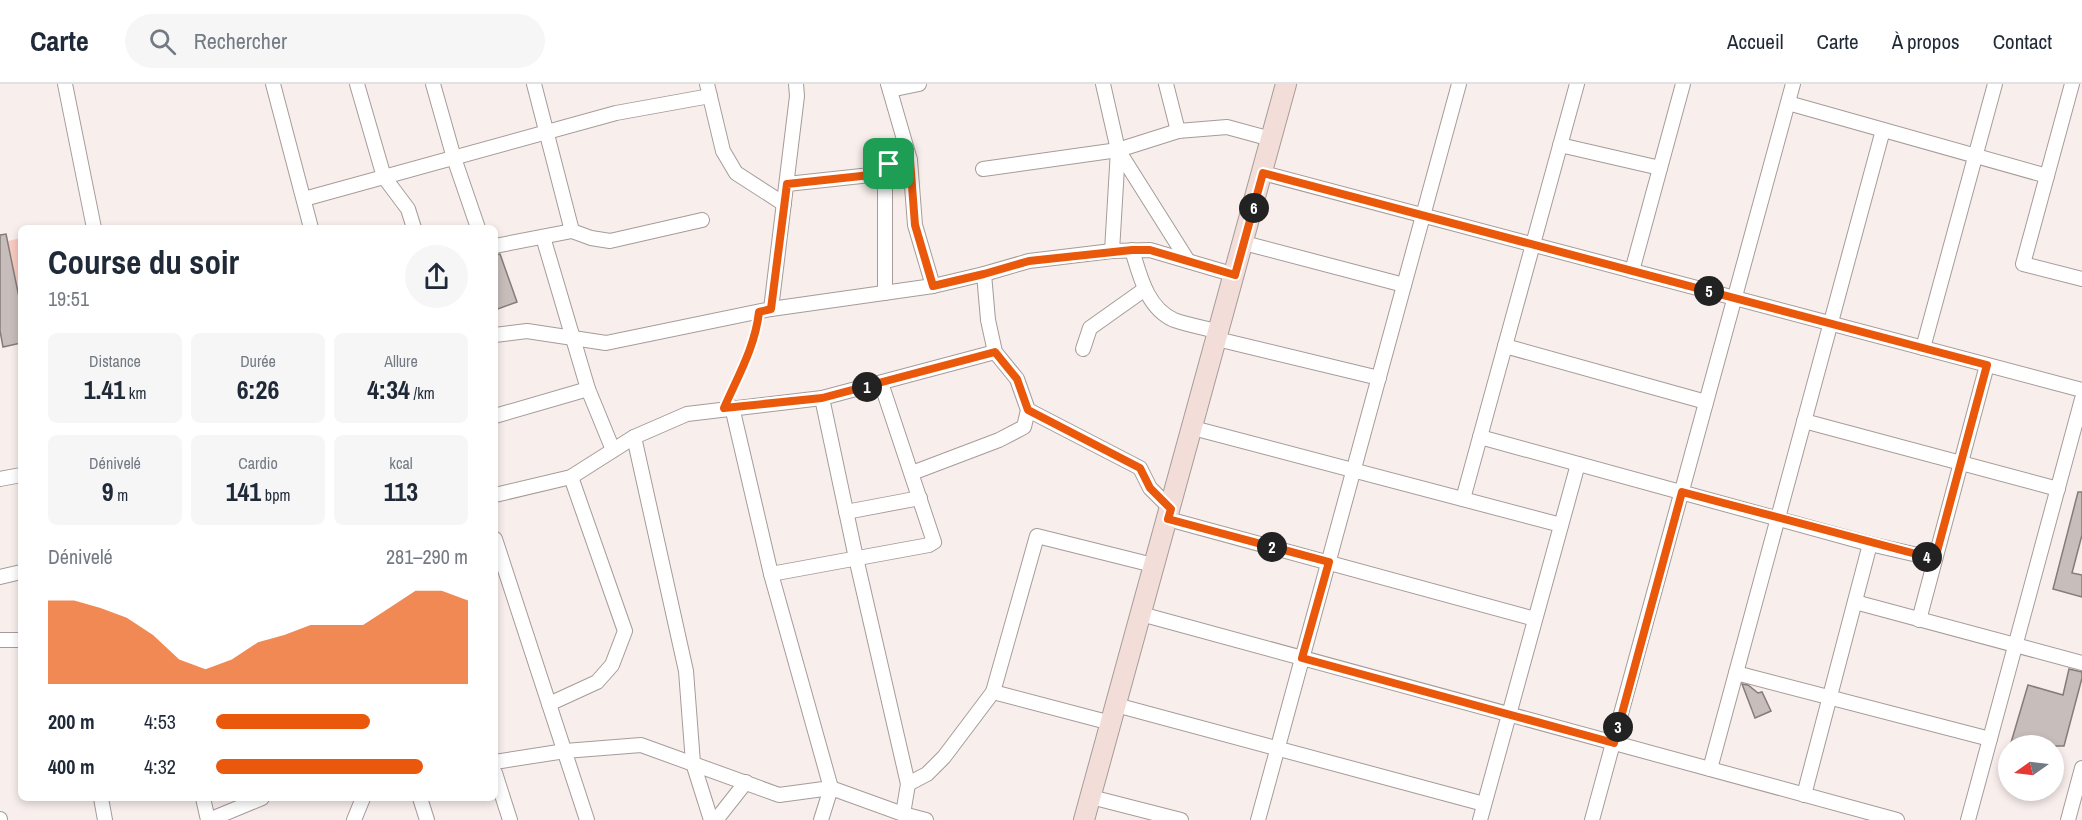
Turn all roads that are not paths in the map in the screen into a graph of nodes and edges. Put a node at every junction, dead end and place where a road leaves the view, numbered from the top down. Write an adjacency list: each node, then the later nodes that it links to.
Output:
1 (65, 84): 40 (street)
2 (273, 84): 36 (street)
3 (357, 84): 34 (street)
4 (433, 84): 27 (street)
5 (534, 84): 22 (street)
6 (796, 84): 35 (street)
7 (919, 84): 17 (street)
8 (1103, 84): 25 (street)
9 (1166, 84): 21 (street)
10 (1286, 84): 23 (street)
11 (1459, 84): 38 (street)
12 (1577, 84): 24 (street)
13 (1683, 84): 29 (street)
14 (1793, 84): 19 (street)
15 (1995, 84): 26 (street)
16 (2072, 84): 33 (street)
17 (889, 87): 28 (street)
18 (708, 90): 22 (street); 37 (street)
19 (1788, 103): 20 (street); 60 (street)
20 (1883, 130): 26 (street); 62 (street)
21 (1178, 131): 23 (street); 25 (street)
22 (546, 133): 27 (street); 44 (street)
23 (1271, 139): 32 (street)
24 (1560, 145): 29 (street); 48 (street)
25 (1118, 150): 30 (street); 50 (street); 51 (street)
26 (1975, 156): 33 (street); 67 (street)
27 (454, 158): 34 (street); 43 (street)
28 (910, 160): 31 (street); 57 (street)
29 (1660, 168): 52 (street)
30 (983, 169)
31 (885, 173): 35 (street); 59 (street)
32 (1263, 173): 38 (street); 46 (street)
33 (2047, 176): 55 (street)
34 (384, 177): 36 (street); 42 (street)
35 (787, 184): 37 (street)
36 (304, 199): 41 (street)
37 (784, 204): 61 (street)
38 (1423, 216): 48 (street); 56 (street)
39 (702, 220): 44 (street)
40 (93, 225)
41 (311, 225)
42 (413, 225)
43 (477, 225)
44 (572, 231): 45 (street)
45 (543, 237): 47 (street); 65 (street)
46 (1244, 243): 54 (street); 56 (street)
47 (498, 245)
48 (1533, 245): 52 (street); 66 (street)
49 (1132, 250): 50 (street); 51 (street); 58 (street)
50 (1112, 251): 53 (street)
51 (1188, 261): 54 (street)
52 (1632, 271): 60 (street)
53 (984, 274): 57 (street); 69 (street)
54 (1235, 275): 64 (street)
55 (2082, 279)
56 (1404, 285): 71 (street)
57 (933, 286): 59 (street)
58 (1145, 289): 64 (street); 68 (street)
59 (885, 293): 61 (street)
60 (1735, 298): 62 (street); 77 (street)
61 (765, 311): 65 (street)
62 (1830, 324): 67 (street); 81 (street)
63 (498, 335): 65 (street)
64 (1218, 336): 71 (street); 82 (street)
65 (573, 337): 73 (street)
66 (1505, 346): 77 (street); 84 (street)
67 (1923, 348): 70 (street)
68 (1083, 349)
69 (995, 352): 72 (street); 79 (street)
70 (1987, 365): 74 (street); 86 (street)
71 (1379, 378): 88 (street)
72 (881, 383): 75 (street); 89 (street)
73 (588, 389): 80 (street); 85 (street)
74 (2082, 390)
75 (822, 398): 78 (street); 98 (street)
76 (2082, 399): 93 (street)
77 (1706, 402): 94 (street)
78 (728, 408): 83 (street); 109 (street)
79 (1028, 410): 89 (street); 99 (street)
80 (498, 415)
81 (1804, 421): 86 (street); 100 (street)
82 (1193, 428): 88 (street); 99 (street)
83 (634, 437): 85 (street); 131 (street)
84 (1480, 437): 87 (street); 97 (street)
85 (613, 450): 91 (street)
86 (1961, 463): 93 (street); 105 (street)
87 (1578, 464): 94 (street); 101 (street)
88 (1354, 471): 97 (street); 106 (street)
89 (912, 473): 96 (street)
90 (18, 476): 92 (street)
91 (571, 477): 95 (street); 123 (street)
92 (0, 479)
93 (2058, 489): 117 (street)
94 (1682, 492): 100 (street); 127 (street)
95 (498, 494)
96 (920, 498): 98 (street); 104 (street)
97 (1463, 499): 101 (street)
98 (846, 512): 104 (street)
99 (1169, 514): 106 (street); 107 (street)
100 (1778, 518): 102 (street); 120 (street)
101 (1561, 525): 113 (street)
102 (1870, 543): 105 (street); 111 (street)
103 (498, 548): 123 (street)
104 (856, 558): 109 (street); 136 (street)
105 (1935, 559): 114 (street)
106 (1329, 562): 113 (street); 118 (street)
107 (1153, 565): 112 (street); 121 (street)
108 (18, 573): 110 (street)
109 (771, 574): 137 (street)
110 (0, 577)
111 (1855, 602): 114 (street); 122 (street)
112 (1142, 614): 118 (street); 124 (street)
113 (1535, 619): 125 (street)
114 (1919, 620): 117 (street)
115 (0, 640): 116 (street)
116 (18, 640)
117 (2015, 645): 119 (street); 126 (street)
118 (1302, 658): 125 (street); 128 (street)
119 (2082, 663)
120 (1736, 673): 122 (street); 133 (street)
121 (993, 692): 124 (street); 136 (street)
122 (1830, 697): 126 (street); 138 (street)
123 (549, 704): 129 (street)
124 (1114, 714): 128 (street); 139 (street)
125 (1508, 714): 127 (street); 145 (street)
126 (1990, 739): 164 (street)
127 (1614, 743): 133 (street); 162 (street)
128 (1278, 748): 145 (street); 160 (street)
129 (565, 751): 130 (street); 131 (street); 153 (street)
130 (498, 762)
131 (693, 763): 135 (street); 154 (street)
132 (2082, 768): 165 (street)
133 (1710, 769): 138 (street)
134 (498, 782): 152 (street)
135 (746, 782): 137 (street); 155 (street)
136 (908, 784): 146 (street)
137 (831, 788): 146 (street); 156 (street)
138 (1804, 795): 147 (street)
139 (1091, 797): 158 (street); 159 (street)
140 (102, 801): 148 (street)
141 (204, 801): 149 (street)
142 (255, 801): 149 (street)
143 (362, 801): 150 (street)
144 (421, 801): 151 (street)
145 (1484, 804): 161 (street)
146 (903, 814): 157 (street)
147 (1862, 815): 163 (street)
148 (105, 820)
149 (208, 820)
150 (354, 820)
151 (427, 820)
152 (510, 820)
153 (587, 820)
154 (711, 820)
155 (716, 820)
156 (821, 820)
157 (925, 820)
158 (1084, 820)
159 (1181, 820)
160 (1258, 820)
161 (1480, 820)
162 (1592, 820)
163 (1897, 820)
164 (1968, 820)
165 (2068, 820)

